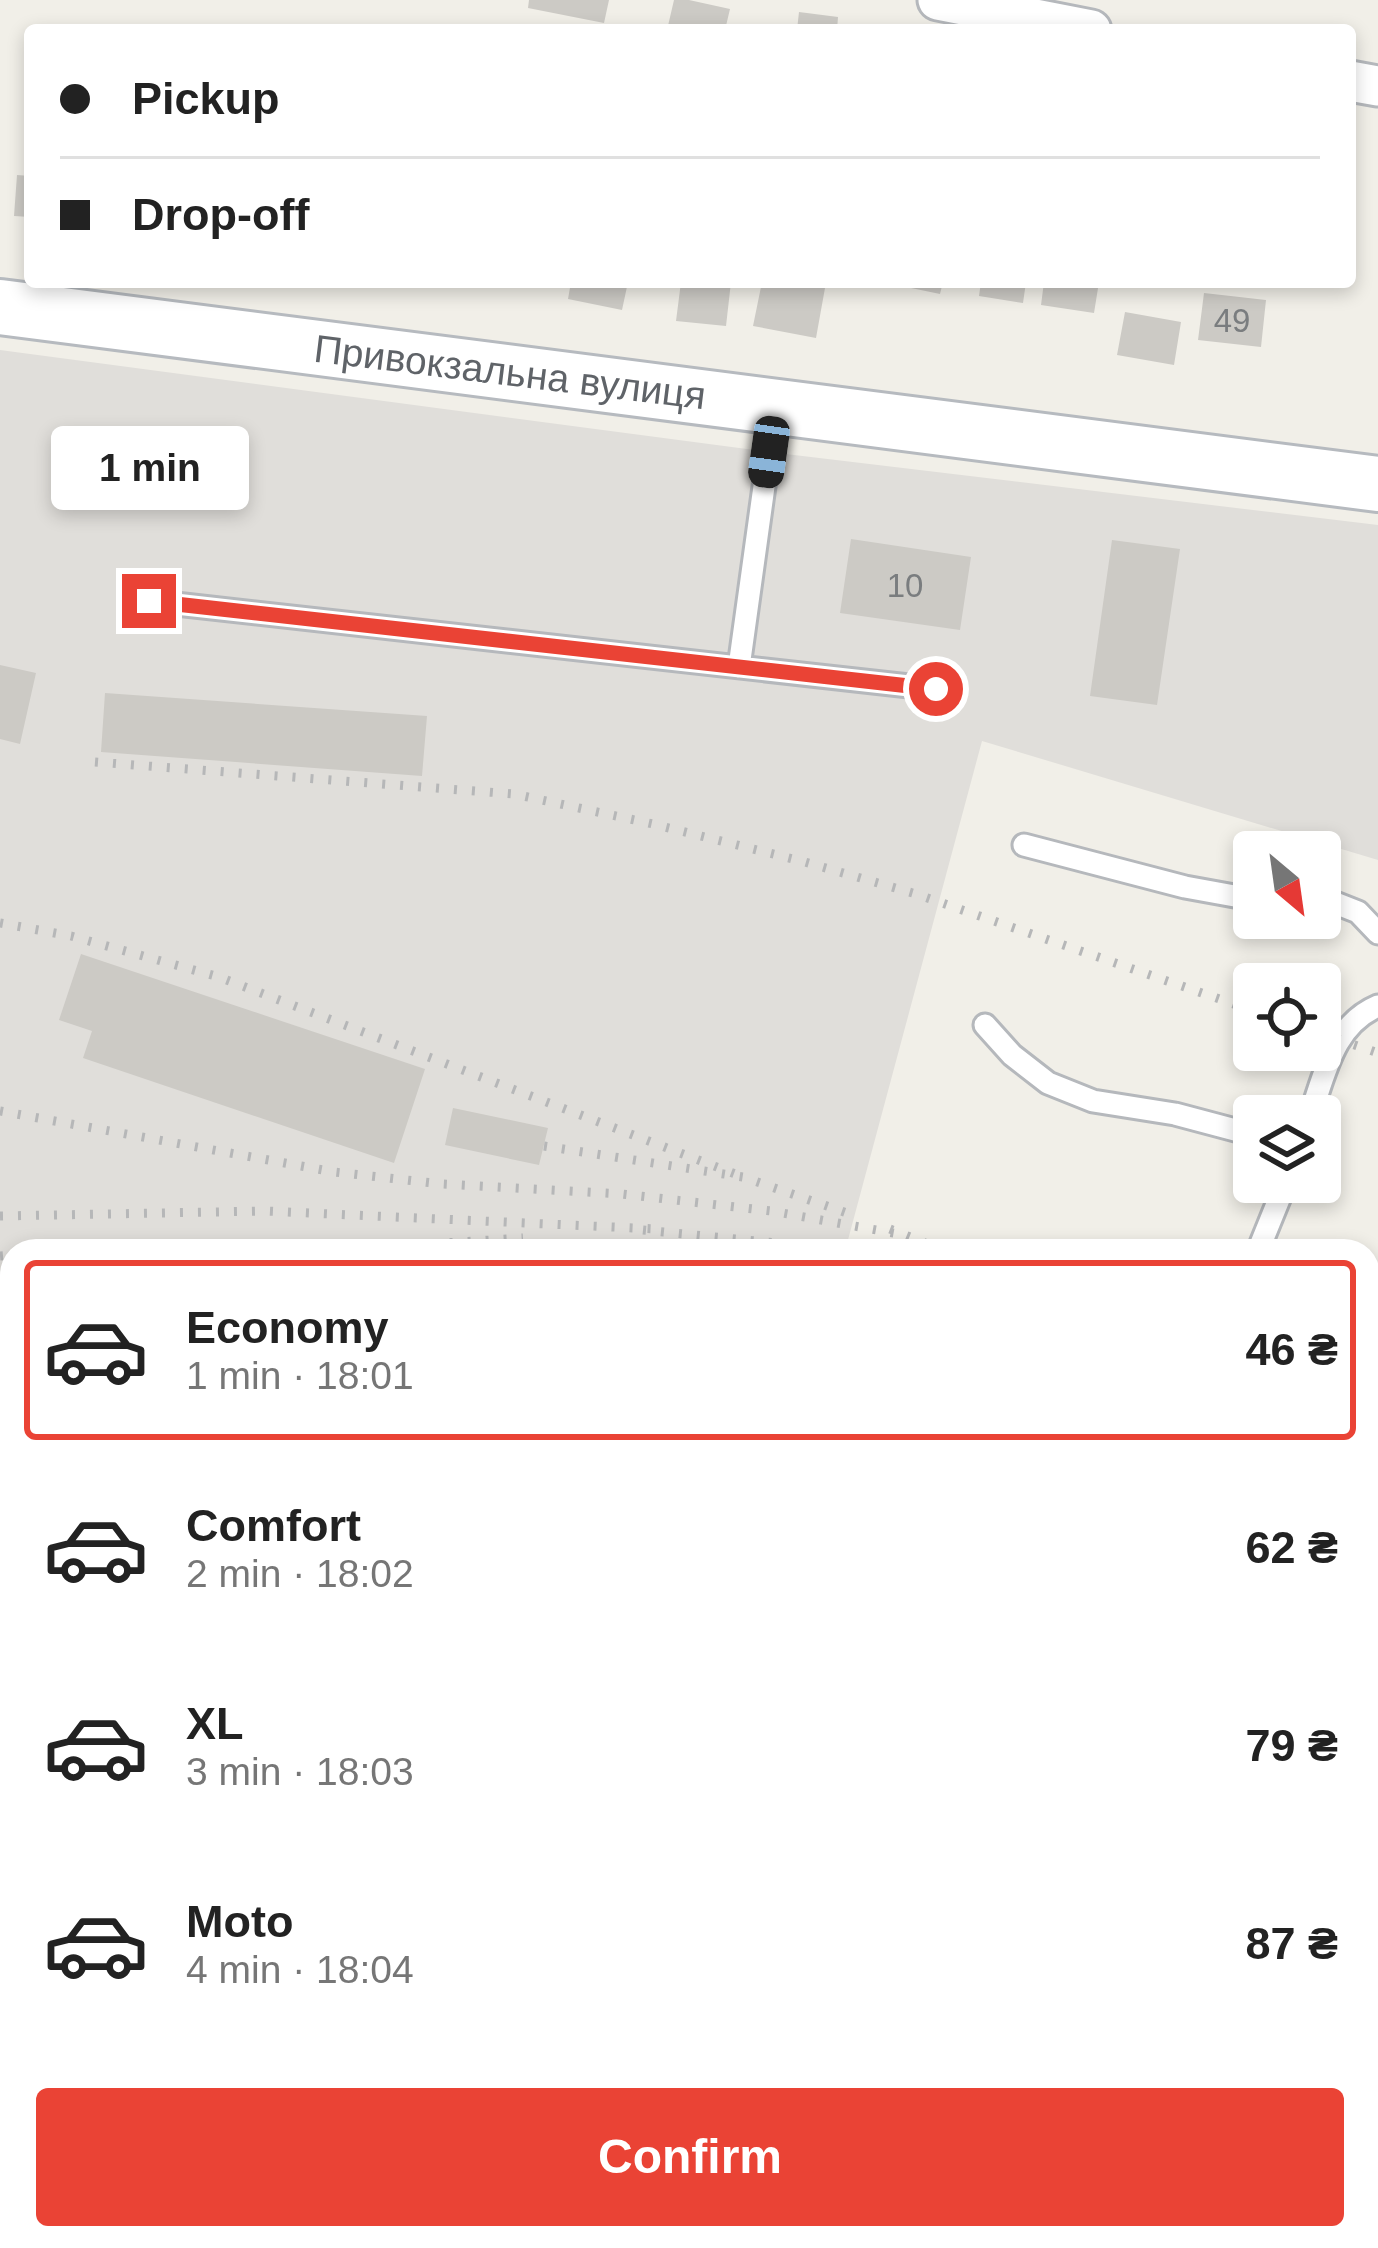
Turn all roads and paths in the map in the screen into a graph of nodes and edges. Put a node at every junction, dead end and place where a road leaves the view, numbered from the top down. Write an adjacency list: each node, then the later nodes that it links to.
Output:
1 (938, 0): 2 (street)
2 (1060, 24)
3 (0, 307): 4 (street, Привокзальна вулиця)
4 (775, 406): 5 (street, Привокзальна вулиця); 7 (lane)
5 (1378, 484)
6 (149, 601): 7 (lane)
7 (739, 667): 8 (lane)
8 (936, 689)
9 (1024, 845): 10 (lane)
10 (1233, 896)
11 (1341, 905): 12 (lane)
12 (1378, 933)
13 (1378, 1006): 15 (lane)
14 (986, 1025): 16 (lane)
15 (1317, 1095)
16 (1233, 1130)
17 (1277, 1203): 18 (lane)
18 (1263, 1239)

